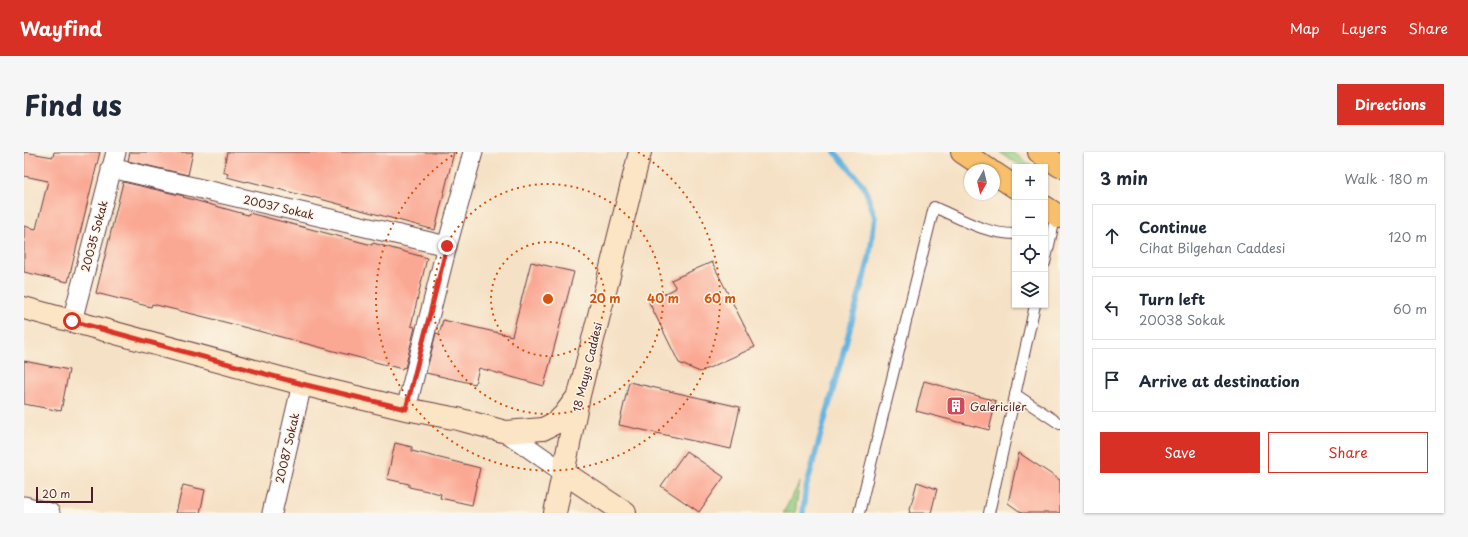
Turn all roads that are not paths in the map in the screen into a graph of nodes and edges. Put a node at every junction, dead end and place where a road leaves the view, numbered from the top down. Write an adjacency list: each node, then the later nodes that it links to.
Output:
1 (473, 152): 11 (street)
2 (640, 152): 17 (main road, 18 Mayıs Caddesi)
3 (962, 152): 5 (highway)
4 (114, 160): 11 (street, 20037 Sokak); 14 (street, 20035 Sokak)
5 (980, 164)
6 (1000, 177): 7 (highway)
7 (1012, 185)
8 (1052, 217): 10 (lane)
9 (1012, 234): 28 (lane)
10 (1048, 243)
11 (447, 246): 18 (street)
12 (24, 308): 14 (main road)
13 (1034, 308): 16 (lane)
14 (72, 321): 15 (main road)
15 (302, 384): 18 (main road); 25 (street, 20087 Sokak)
16 (1015, 394): 19 (lane); 23 (lane)
17 (579, 395): 20 (main road); 21 (main road, 18 Mayıs Caddesi)
18 (406, 409): 20 (main road)
19 (1060, 424)
20 (506, 432): 21 (street)
21 (563, 472): 26 (main road, 18 Mayıs Caddesi); 27 (main road)
22 (24, 506): 24 (street)
23 (991, 512)
24 (48, 513)
25 (272, 513)
26 (555, 513)
27 (625, 513)
28 (859, 513)

